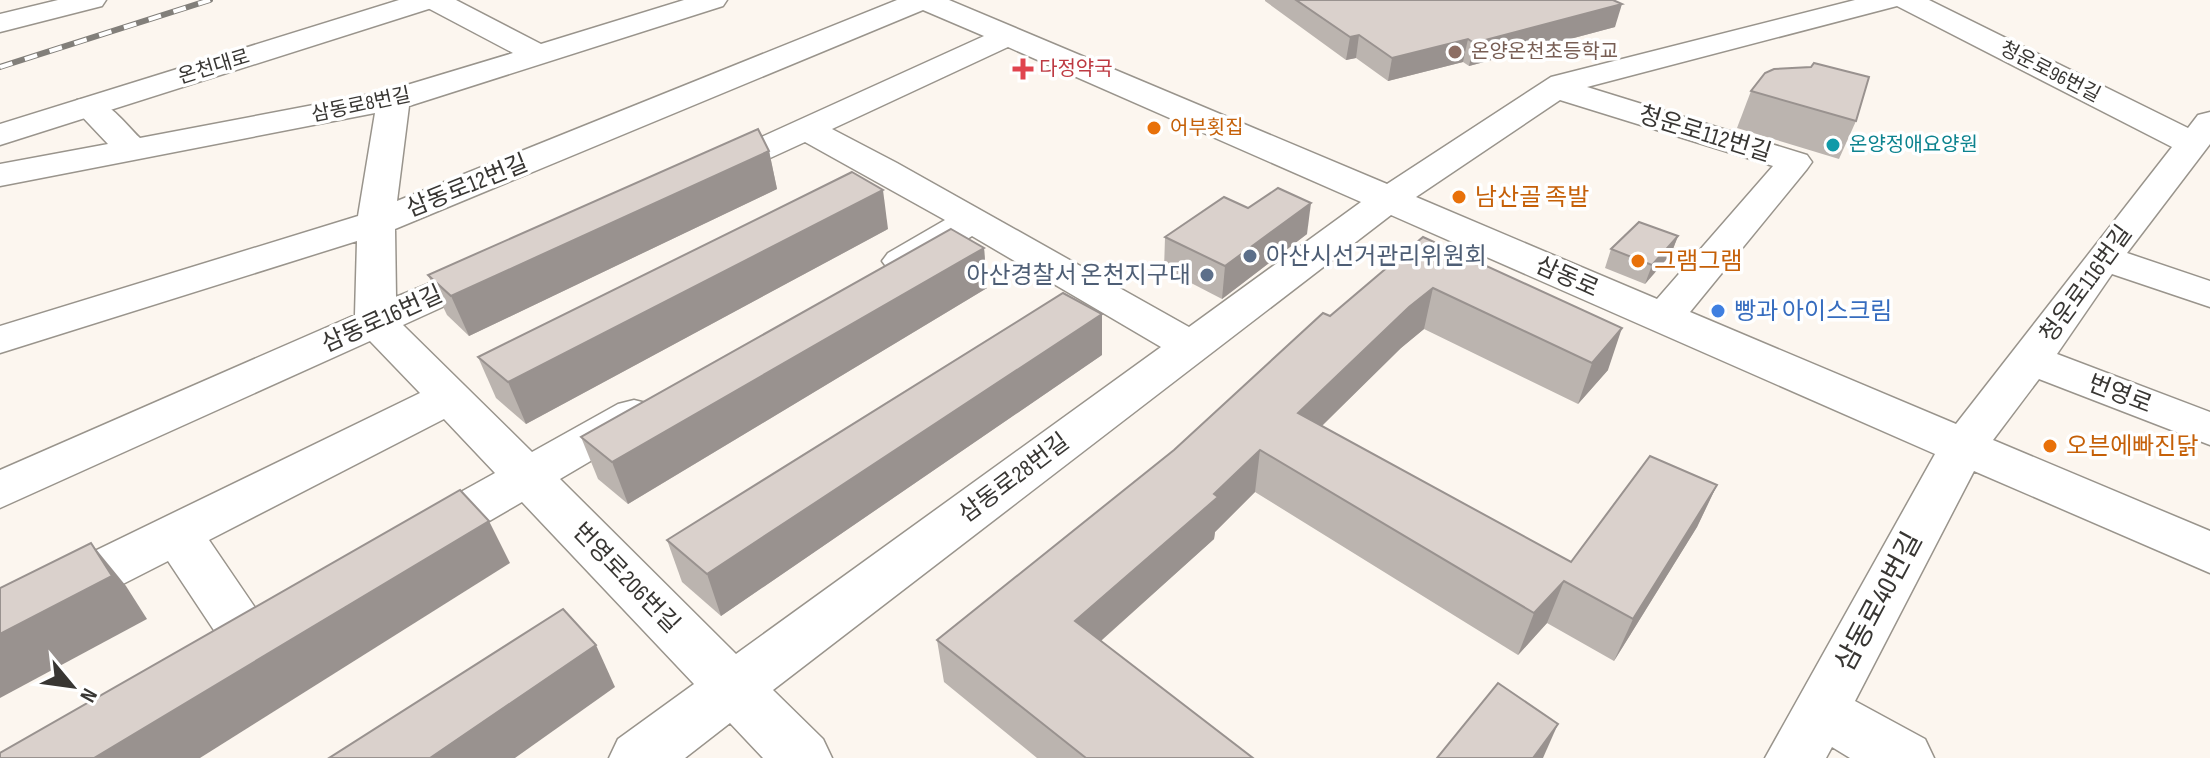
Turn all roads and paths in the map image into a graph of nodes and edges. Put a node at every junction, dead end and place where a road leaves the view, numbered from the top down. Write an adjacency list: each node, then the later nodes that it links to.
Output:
1 (92, 0): 8 (street)
2 (428, 0): 13 (street, 온천대로)
3 (434, 0): 10 (street)
4 (713, 0): 10 (street, 삼동로8번길)
5 (923, 0): 9 (street, 삼동로); 22 (street, 삼동로12번길)
6 (1888, 0): 11 (street, 청운로112번길)
7 (1907, 0): 15 (street, 청운로96번길)
8 (0, 23)
9 (1008, 36): 14 (street); 20 (street, 삼동로)
10 (538, 54): 12 (street, 삼동로8번길)
11 (1556, 88): 20 (street, 청운로112번길); 27 (street, 청운로112번길)
12 (393, 100): 17 (street, 삼동로8번길); 22 (street)
13 (89, 107): 16 (street, 온천대로); 17 (street)
14 (807, 130): 19 (street); 21 (street)
15 (2202, 133): 24 (street, 청운로116번길)
16 (0, 135)
17 (132, 149): 18 (street, 삼동로8번길)
18 (0, 175)
19 (678, 187)
20 (1389, 199): 27 (street, 삼동로); 30 (street, 삼동로28번길)
21 (973, 220): 25 (street); 30 (street)
22 (376, 223): 28 (street); 29 (street, 삼동로12번길)
23 (520, 258): 28 (street, 삼동로16번길)
24 (2103, 258): 26 (street); 31 (street, 청운로116번길)
25 (865, 282)
26 (2210, 295)
27 (1662, 319): 35 (street, 삼동로)
28 (376, 322): 32 (street, 번영로206번길); 37 (street, 삼동로16번길)
29 (0, 340)
30 (1191, 346): 43 (street, 삼동로28번길)
31 (2031, 360): 34 (street, 번영로); 35 (street, 청운로116번길)
32 (450, 397): 36 (street, 번영로206번길); 38 (street)
33 (662, 399): 36 (street)
34 (2210, 429)
35 (1963, 447): 39 (street, 삼동로); 44 (street, 삼동로40번길)
36 (527, 476): 40 (street); 43 (street, 번영로206번길)
37 (0, 490)
38 (177, 534): 41 (street); 42 (street)
39 (2210, 553)
40 (381, 560)
41 (0, 622)
42 (248, 637)
43 (733, 688): 45 (street, 삼동로28번길); 46 (street, 번영로206번길)
44 (1807, 734): 47 (street)
45 (639, 758)
46 (802, 758)
47 (1904, 758)

